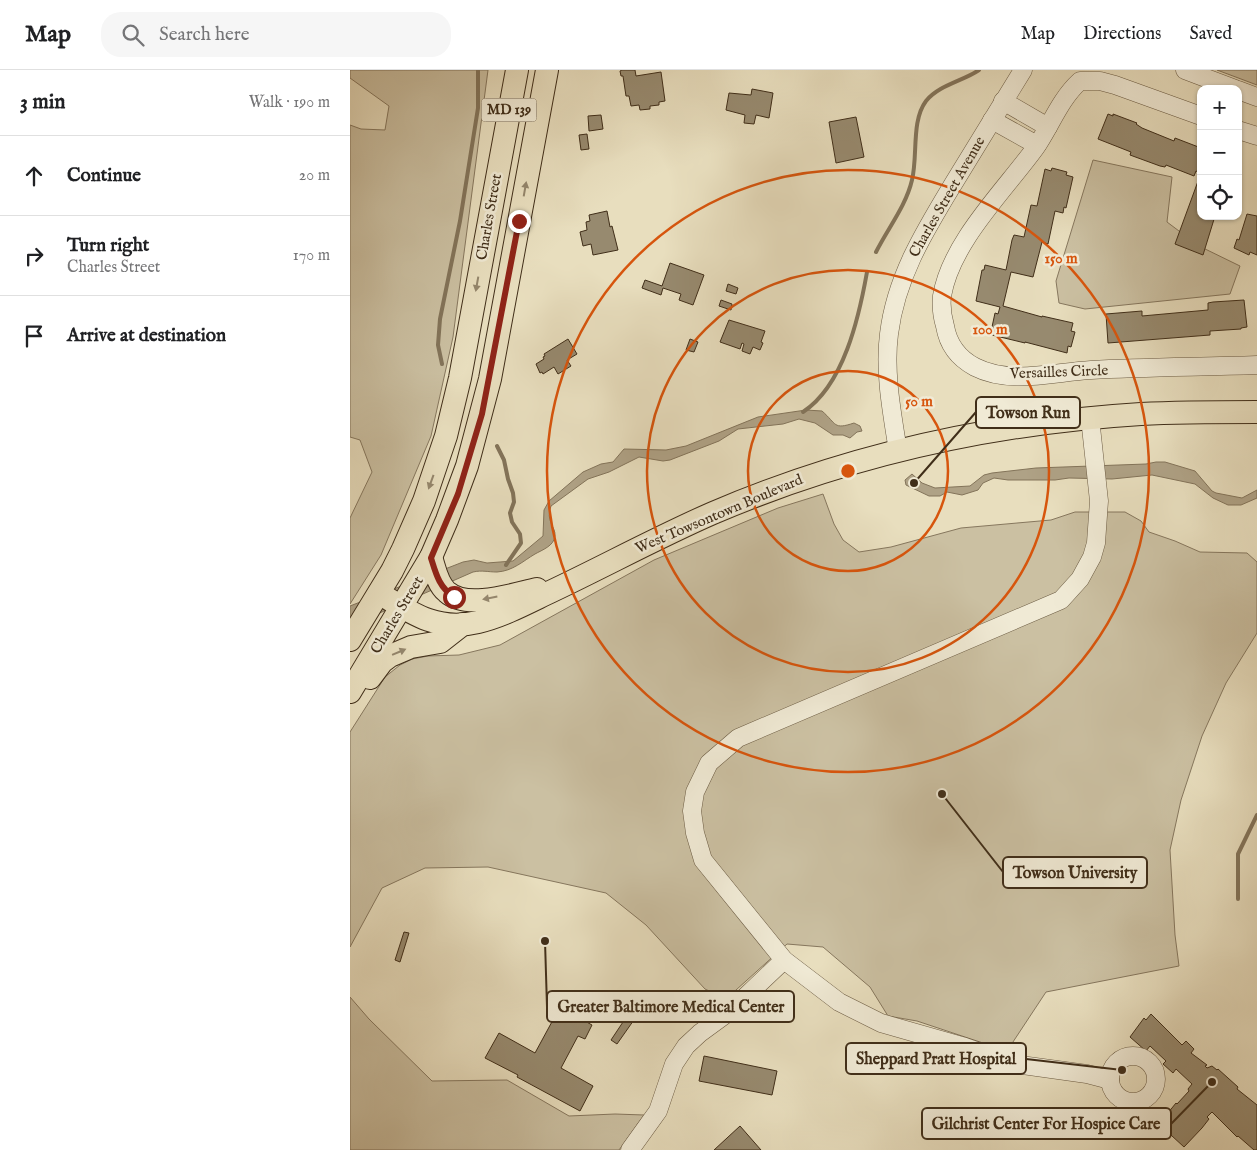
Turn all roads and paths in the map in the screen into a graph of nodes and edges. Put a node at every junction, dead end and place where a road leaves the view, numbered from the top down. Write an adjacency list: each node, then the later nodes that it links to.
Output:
1 (517, 70): 21 (main road, Charles Street / MD 139, one-way to 21)
2 (546, 70): 19 (main road, Charles Street / MD 139, one-way to 2)
3 (1023, 70): 8 (street, Charles Street Avenue)
4 (1185, 70): 5 (street)
5 (1226, 85)
6 (1242, 91): 7 (street)
7 (1257, 97)
8 (1003, 101): 10 (street, Charles Street Avenue); 11 (street)
9 (1197, 115): 11 (street, Versailles Circle)
10 (992, 120): 14 (street); 18 (street, Charles Street Avenue)
11 (1048, 127): 14 (street, Versailles Circle)
12 (1242, 131): 13 (street)
13 (1257, 136)
14 (1037, 145): 15 (street, Versailles Circle)
15 (1257, 365)
16 (1257, 412): 17 (main road, West Towsontown Boulevard)
17 (1090, 418): 18 (main road, West Towsontown Boulevard); 26 (street)
18 (898, 451): 20 (main road, West Towsontown Boulevard)
19 (431, 558): 20 (main road, one-way to 19); 22 (main road, Charles Street / MD 139)
20 (572, 581): 23 (main road, West Towsontown Boulevard)
21 (379, 593): 22 (main road, West Towsontown Boulevard); 24 (main road, Charles Street / MD 139)
22 (402, 608): 23 (main road, West Towsontown Boulevard); 25 (main road, Charles Street / MD 139)
23 (463, 624): 25 (main road, one-way to 23)
24 (350, 640)
25 (350, 693)
26 (784, 960): 27 (street); 28 (street)
27 (1110, 1080)
28 (630, 1150)

